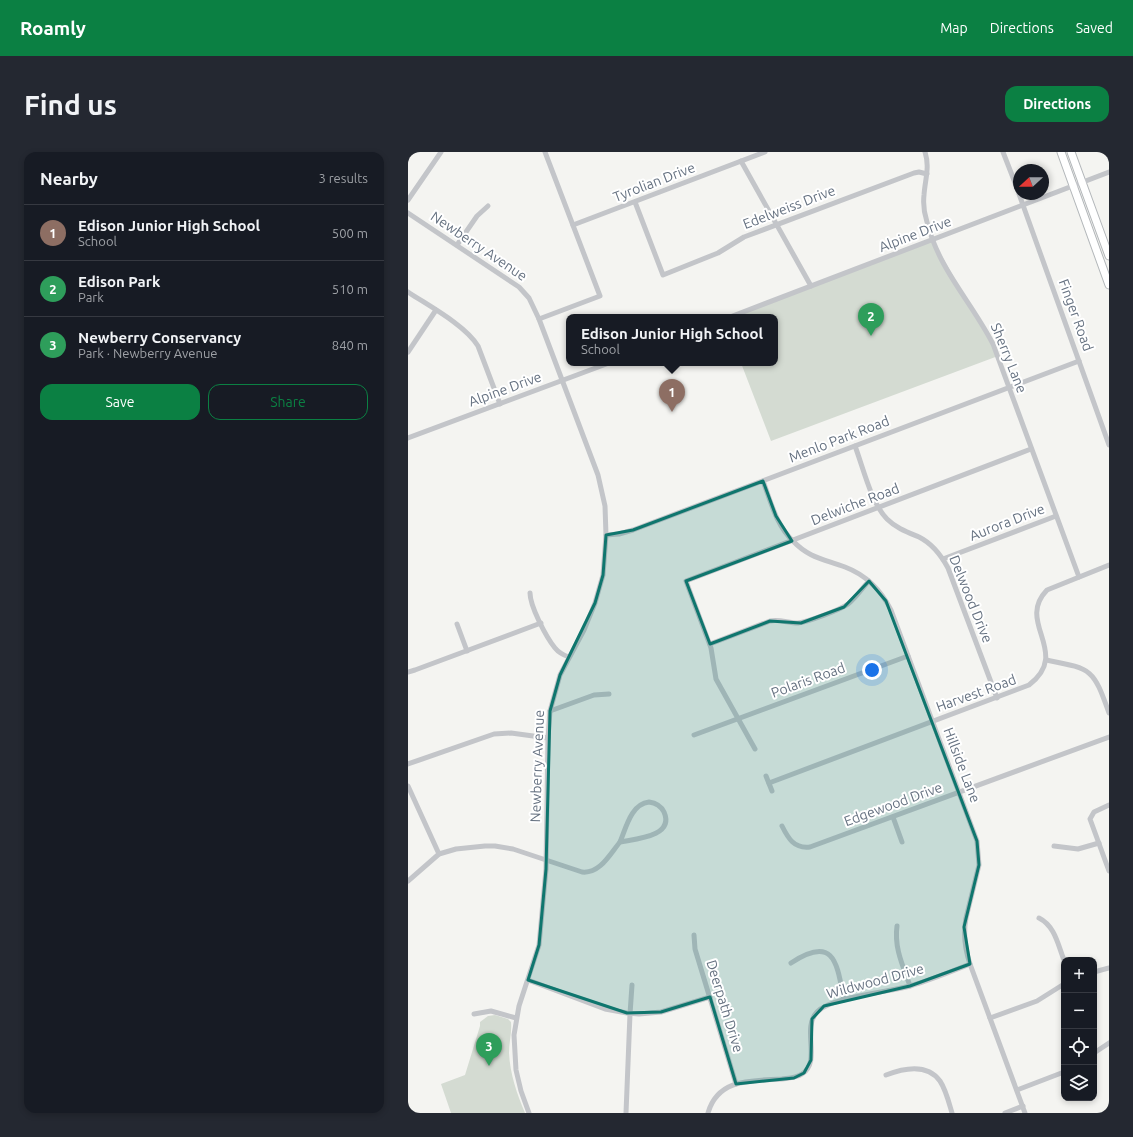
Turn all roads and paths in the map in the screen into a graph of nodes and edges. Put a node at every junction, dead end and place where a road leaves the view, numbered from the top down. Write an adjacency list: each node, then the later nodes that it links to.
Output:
1 (441, 152): 14 (street)
2 (545, 152): 21 (street)
3 (765, 152): 8 (street, Tyrolian Drive)
4 (925, 152): 10 (street, Sherry Lane)
5 (1003, 152): 11 (street, Finger Road)
6 (1061, 152): 13 (main road)
7 (1071, 152): 12 (main road)
8 (741, 161): 16 (street, Tyrolian Drive); 20 (street)
9 (1109, 172): 12 (street, Alpine Drive)
10 (927, 174): 20 (street, Edelweiss Drive); 22 (street, Sherry Lane)
11 (1013, 178)
12 (1083, 183): 13 (street, Alpine Drive); 24 (main road)
13 (1074, 186): 17 (street, Alpine Drive); 25 (main road)
14 (408, 200)
15 (1022, 200): 17 (street, Finger Road)
16 (635, 202): 20 (street, Edelweiss Drive); 21 (street, Tyrolian Drive)
17 (1024, 205): 22 (street, Alpine Drive); 32 (street, Finger Road)
18 (488, 206): 23 (street)
19 (408, 213): 23 (street, Newberry Avenue)
20 (777, 224): 26 (street)
21 (573, 226): 30 (street)
22 (933, 240): 26 (street, Alpine Drive); 35 (street, Sherry Lane)
23 (457, 245): 30 (street, Newberry Avenue)
24 (1109, 256)
25 (1109, 285)
26 (811, 286): 29 (street, Alpine Drive)
27 (408, 292): 28 (street)
28 (436, 310): 31 (street); 36 (street)
29 (738, 314)
30 (539, 319): 34 (street, Newberry Avenue)
31 (408, 352)
32 (1079, 360): 35 (street, Menlo Park Road); 38 (street, Finger Road)
33 (601, 366): 34 (street, Alpine Drive)
34 (562, 381): 36 (street, Alpine Drive); 44 (street, Newberry Avenue)
35 (1008, 387): 39 (street, Menlo Park Road); 40 (street, Sherry Lane)
36 (500, 404): 37 (street, Alpine Drive)
37 (408, 438)
38 (1109, 445)
39 (855, 446): 41 (street, Menlo Park Road); 42 (street, Delwood Drive)
40 (1032, 449): 42 (street, Delwiche Road); 43 (street, Sherry Lane)
41 (763, 481): 44 (street, Menlo Park Road); 45 (street, Hillside Lane)
42 (878, 508): 45 (street, Delwiche Road); 46 (street, Delwood Drive)
43 (1056, 516): 46 (street, Aurora Drive); 48 (street, Sherry Lane)
44 (606, 535): 56 (street, Newberry Avenue)
45 (792, 540): 49 (street, Hillside Lane); 53 (street, Delwiche Road)
46 (943, 559): 60 (street, Delwood Drive)
47 (1109, 565): 48 (street)
48 (1079, 576): 57 (street)
49 (869, 581): 53 (street); 55 (street, Hillside Lane)
50 (530, 592): 51 (street)
51 (541, 623): 54 (street); 56 (street)
52 (457, 624): 54 (street)
53 (710, 644): 63 (street)
54 (467, 651): 58 (street)
55 (908, 656): 63 (street, Polaris Road); 64 (street, Hillside Lane)
56 (569, 657): 61 (street, Newberry Avenue)
57 (1046, 660): 60 (street, Harvest Road); 62 (street)
58 (408, 672)
59 (609, 694): 61 (street)
60 (997, 698): 64 (street, Harvest Road)
61 (550, 711): 67 (street, Newberry Avenue)
62 (1109, 713)
63 (738, 719): 65 (street, Polaris Road); 68 (street)
64 (933, 722): 71 (street, Harvest Road); 74 (street, Hillside Lane)
65 (694, 735)
66 (1109, 737): 74 (street, Edgewood Drive)
67 (548, 738): 69 (street); 83 (street, Newberry Avenue)
68 (755, 749)
69 (408, 764)
70 (766, 776): 71 (street)
71 (769, 783): 73 (street)
72 (408, 786): 82 (street)
73 (772, 791)
74 (959, 792): 76 (street, Edgewood Drive); 91 (street, Hillside Lane)
75 (1109, 805): 80 (street)
76 (892, 817): 77 (street, Edgewood Drive); 79 (street)
77 (782, 826)
78 (620, 842): 78 (street); 83 (street)
79 (902, 842)
80 (1099, 843): 81 (street); 84 (street)
81 (1054, 846)
82 (439, 854): 83 (street); 85 (street)
83 (546, 860): 94 (street, Newberry Avenue)
84 (1109, 871)
85 (408, 881)
86 (1039, 918): 89 (street)
87 (897, 926): 96 (street)
88 (694, 935): 98 (street, Deerpath Drive)
89 (1063, 957)
90 (791, 963): 99 (street)
91 (970, 964): 96 (street, Wildwood Drive); 103 (street, Hillside Lane)
92 (1109, 968): 93 (street)
93 (1097, 971)
94 (528, 980): 101 (street); 102 (street, Newberry Avenue)
95 (632, 985): 101 (street)
96 (910, 986): 99 (street, Wildwood Drive)
97 (1061, 986): 103 (street)
98 (710, 997): 101 (street); 108 (street, Deerpath Drive)
99 (844, 1000): 108 (street, Wildwood Drive)
100 (474, 1014): 102 (street)
101 (630, 1014): 112 (street)
102 (516, 1018): 111 (street, Newberry Avenue)
103 (990, 1018): 109 (street, Hillside Lane)
104 (1109, 1044): 105 (street)
105 (1097, 1051)
106 (1061, 1073): 109 (street)
107 (886, 1075): 114 (street)
108 (736, 1084): 113 (street, Wildwood Drive)
109 (1017, 1090): 110 (street, Hillside Lane)
110 (1023, 1106): 115 (street); 116 (street, Hillside Lane)
111 (529, 1113)
112 (626, 1113)
113 (708, 1113)
114 (952, 1113)
115 (1004, 1113)
116 (1025, 1113)

